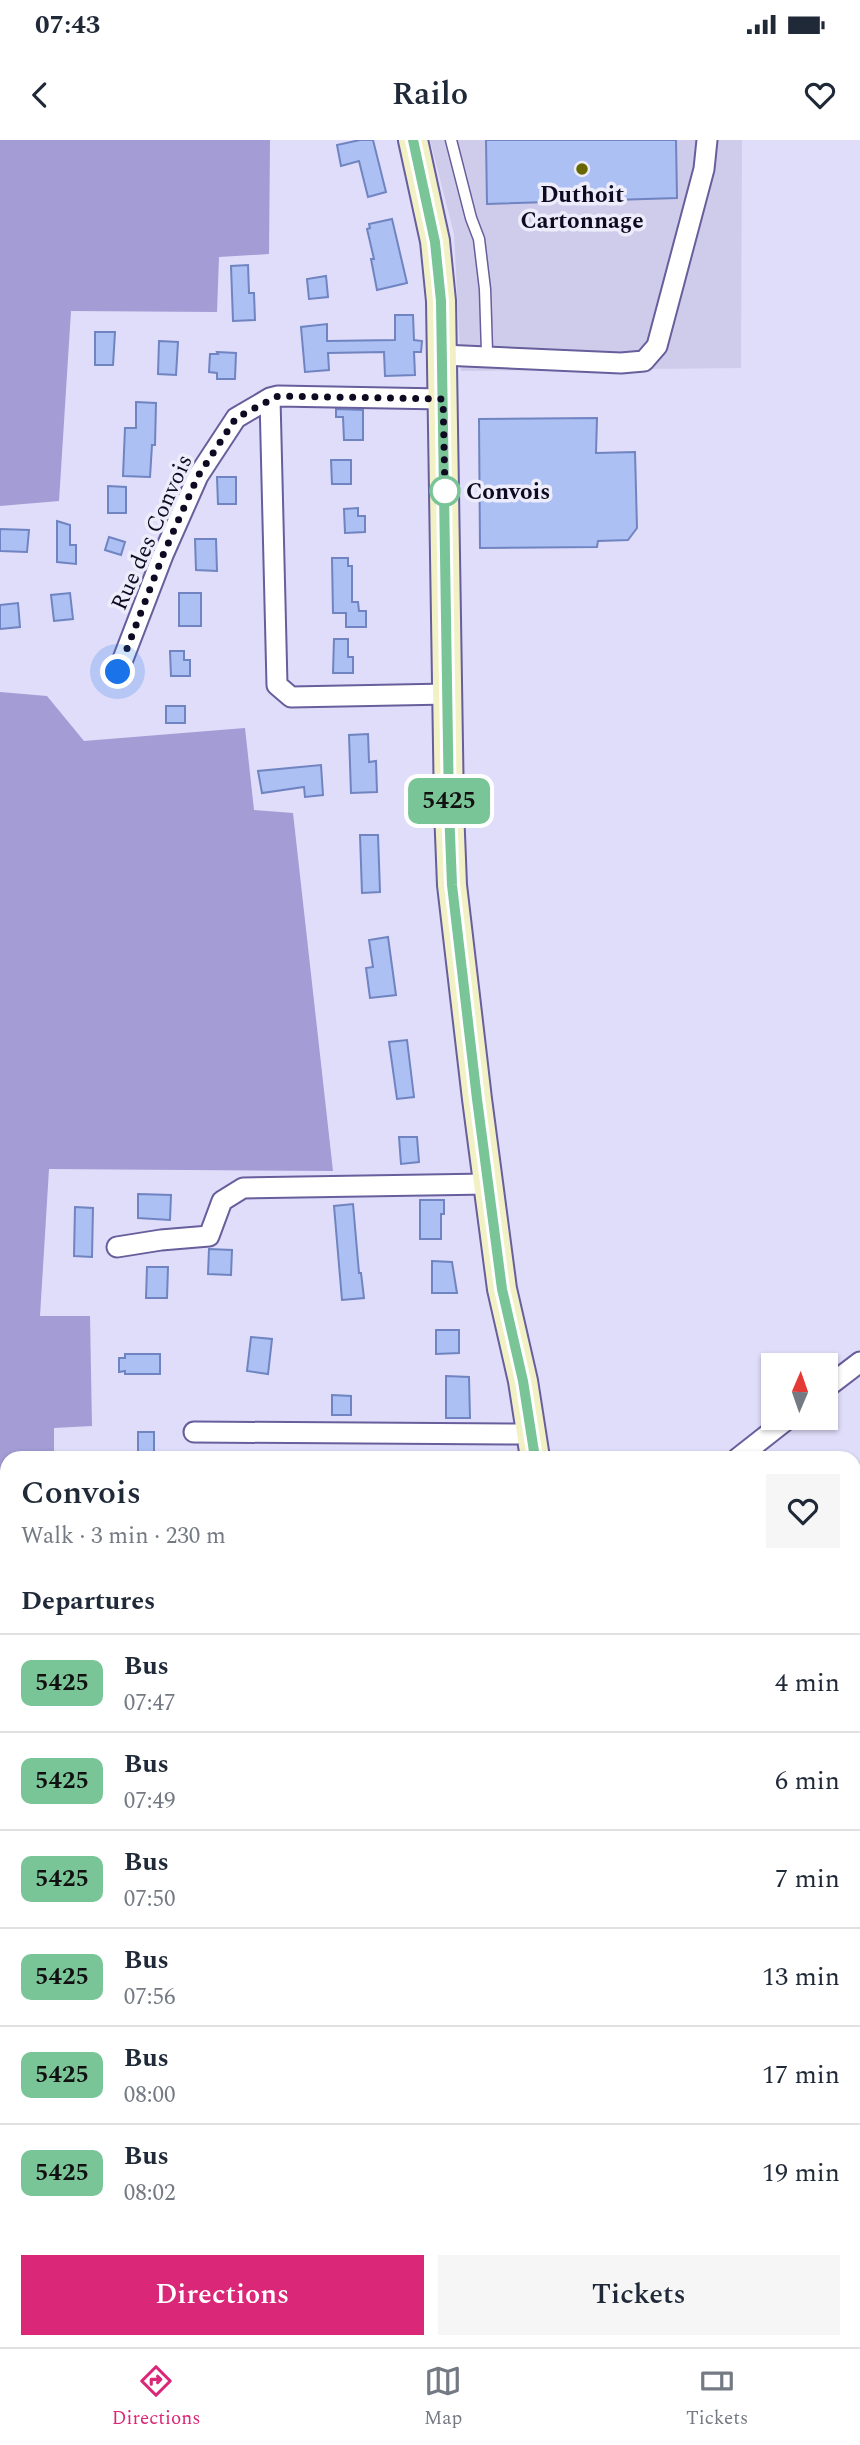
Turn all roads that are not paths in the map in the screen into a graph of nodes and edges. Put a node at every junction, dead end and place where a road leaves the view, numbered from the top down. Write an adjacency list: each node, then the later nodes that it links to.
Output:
1 (413, 140): 4 (street)
2 (451, 140): 5 (lane)
3 (707, 140): 5 (street)
4 (442, 355): 5 (street); 7 (street)
5 (484, 357)
6 (270, 398): 7 (street, Rue des Convois); 8 (street, Rue des Convois); 9 (street)
7 (443, 399): 9 (street)
8 (118, 672)
9 (448, 694): 10 (street)
10 (488, 1184): 11 (street); 12 (street)
11 (117, 1247)
12 (502, 1289): 17 (street); 18 (street)
13 (860, 1362): 14 (street)
14 (838, 1379)
15 (774, 1430): 19 (street)
16 (194, 1432): 17 (street)
17 (518, 1446)
18 (534, 1451)
19 (747, 1451)

